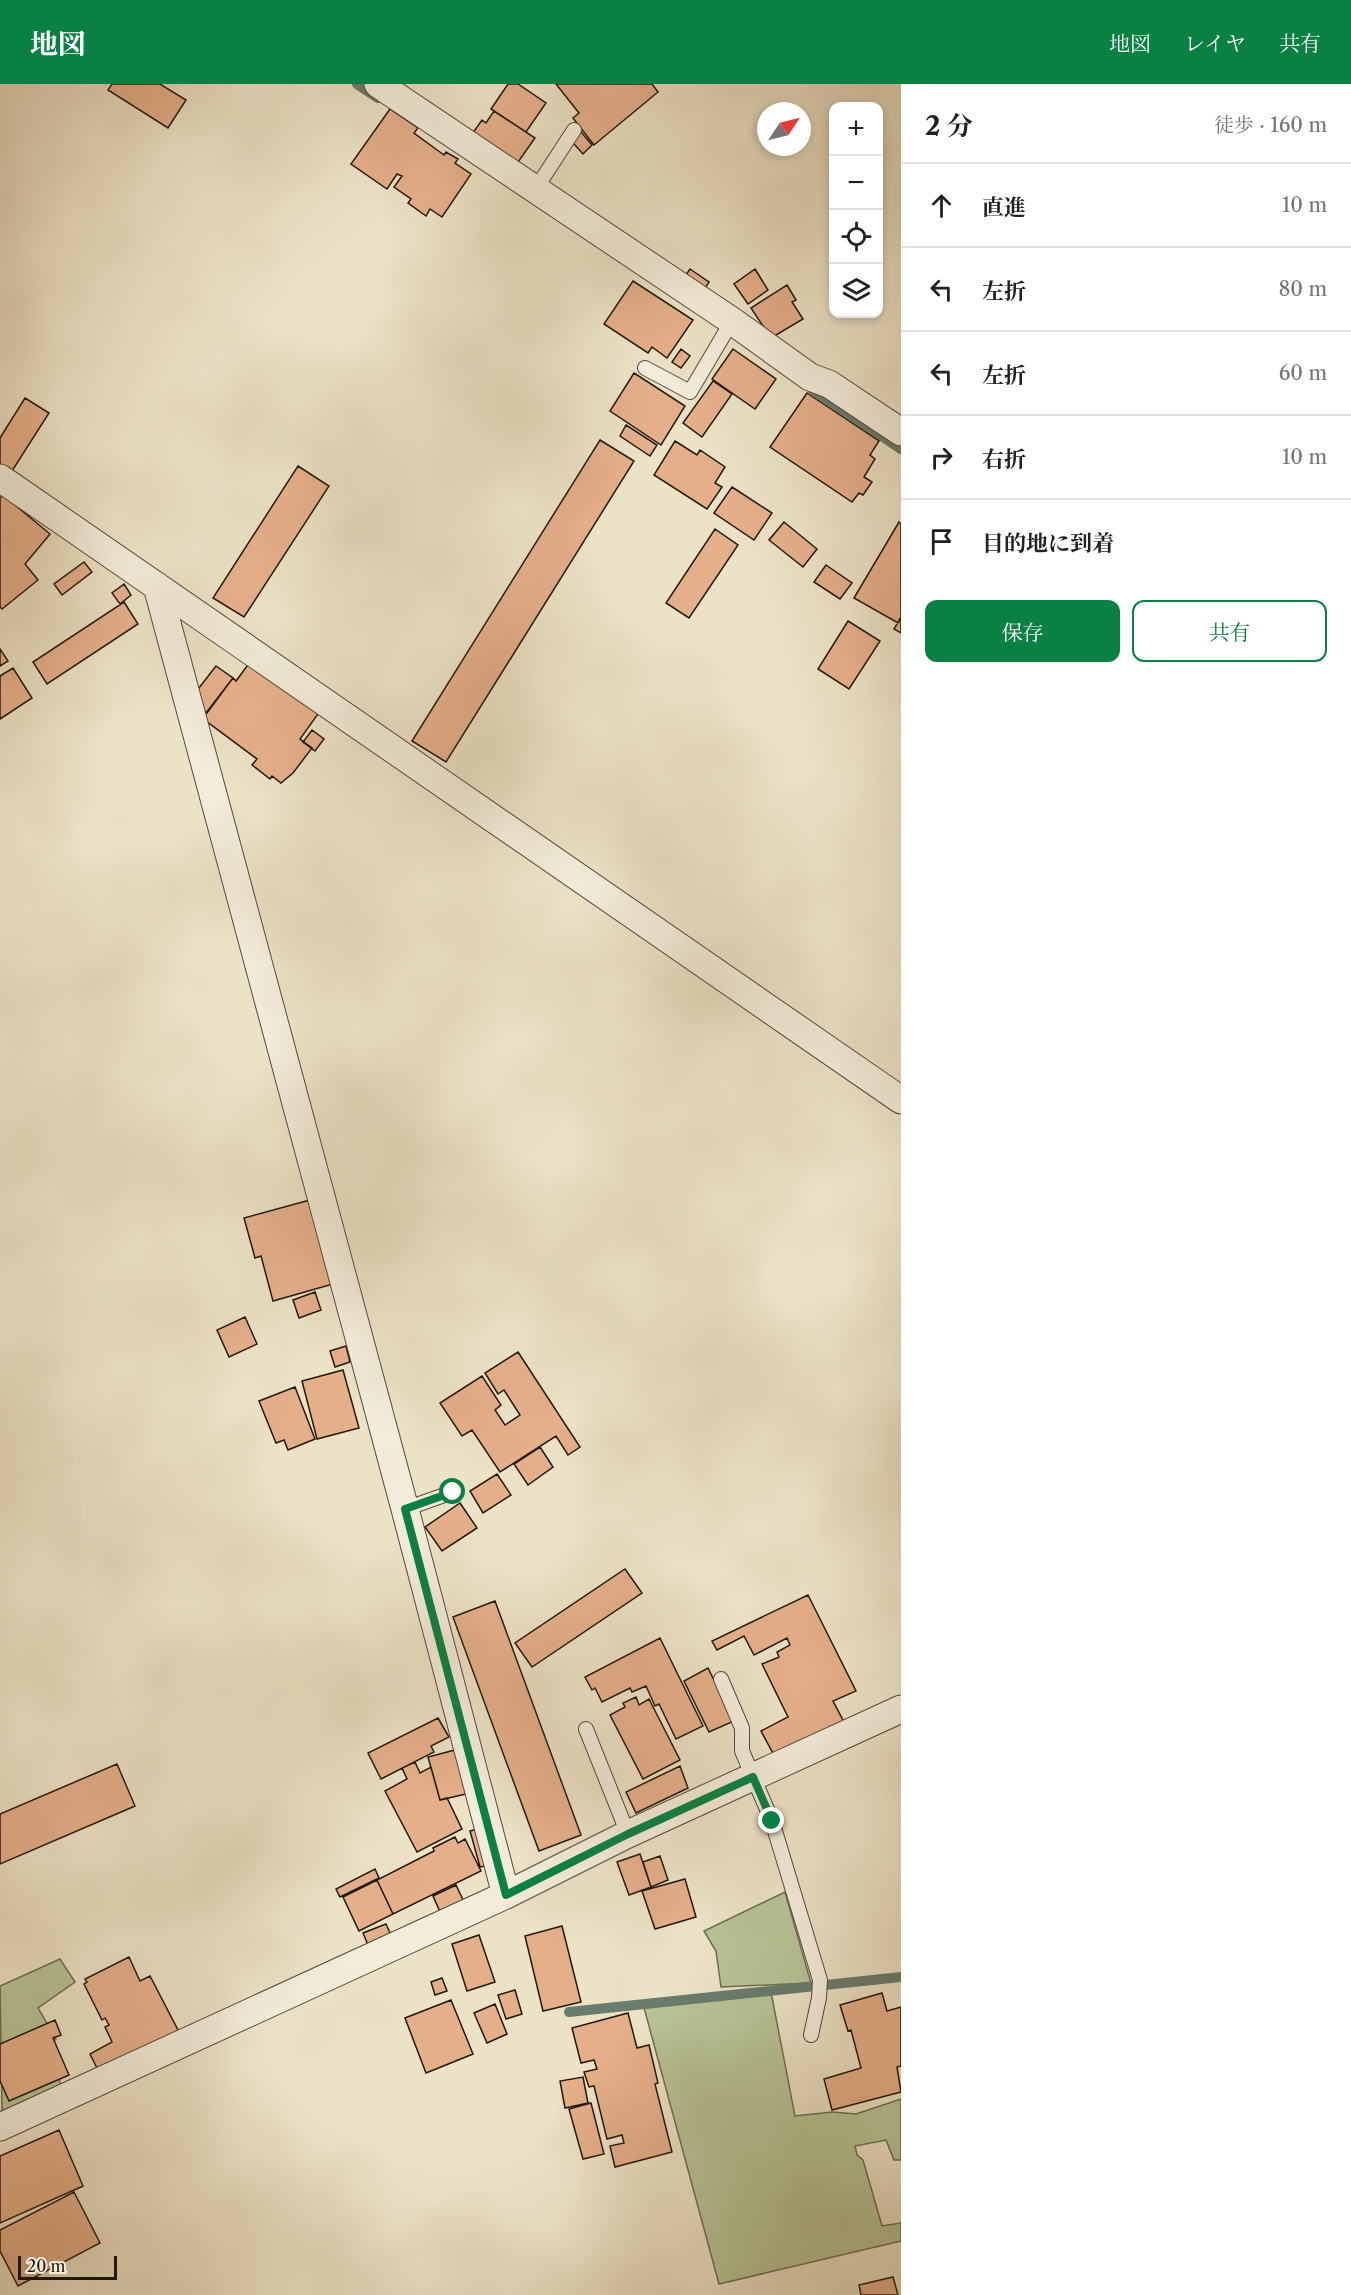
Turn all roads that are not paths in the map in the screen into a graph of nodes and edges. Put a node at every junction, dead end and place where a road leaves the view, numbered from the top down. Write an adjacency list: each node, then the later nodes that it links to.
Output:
1 (378, 84): 3 (street)
2 (574, 130): 3 (lane)
3 (535, 190): 4 (street)
4 (728, 328): 5 (lane); 6 (street)
5 (645, 368)
6 (901, 432)
7 (0, 478): 8 (street)
8 (157, 586): 9 (street); 11 (street)
9 (901, 1100)
10 (453, 1492): 11 (lane)
11 (405, 1509): 17 (street)
12 (721, 1679): 15 (lane)
13 (901, 1709): 15 (street)
14 (586, 1729): 16 (lane)
15 (756, 1783): 16 (street); 18 (lane)
16 (628, 1834): 17 (street)
17 (506, 1895): 19 (street)
18 (811, 2035)
19 (0, 2127)

